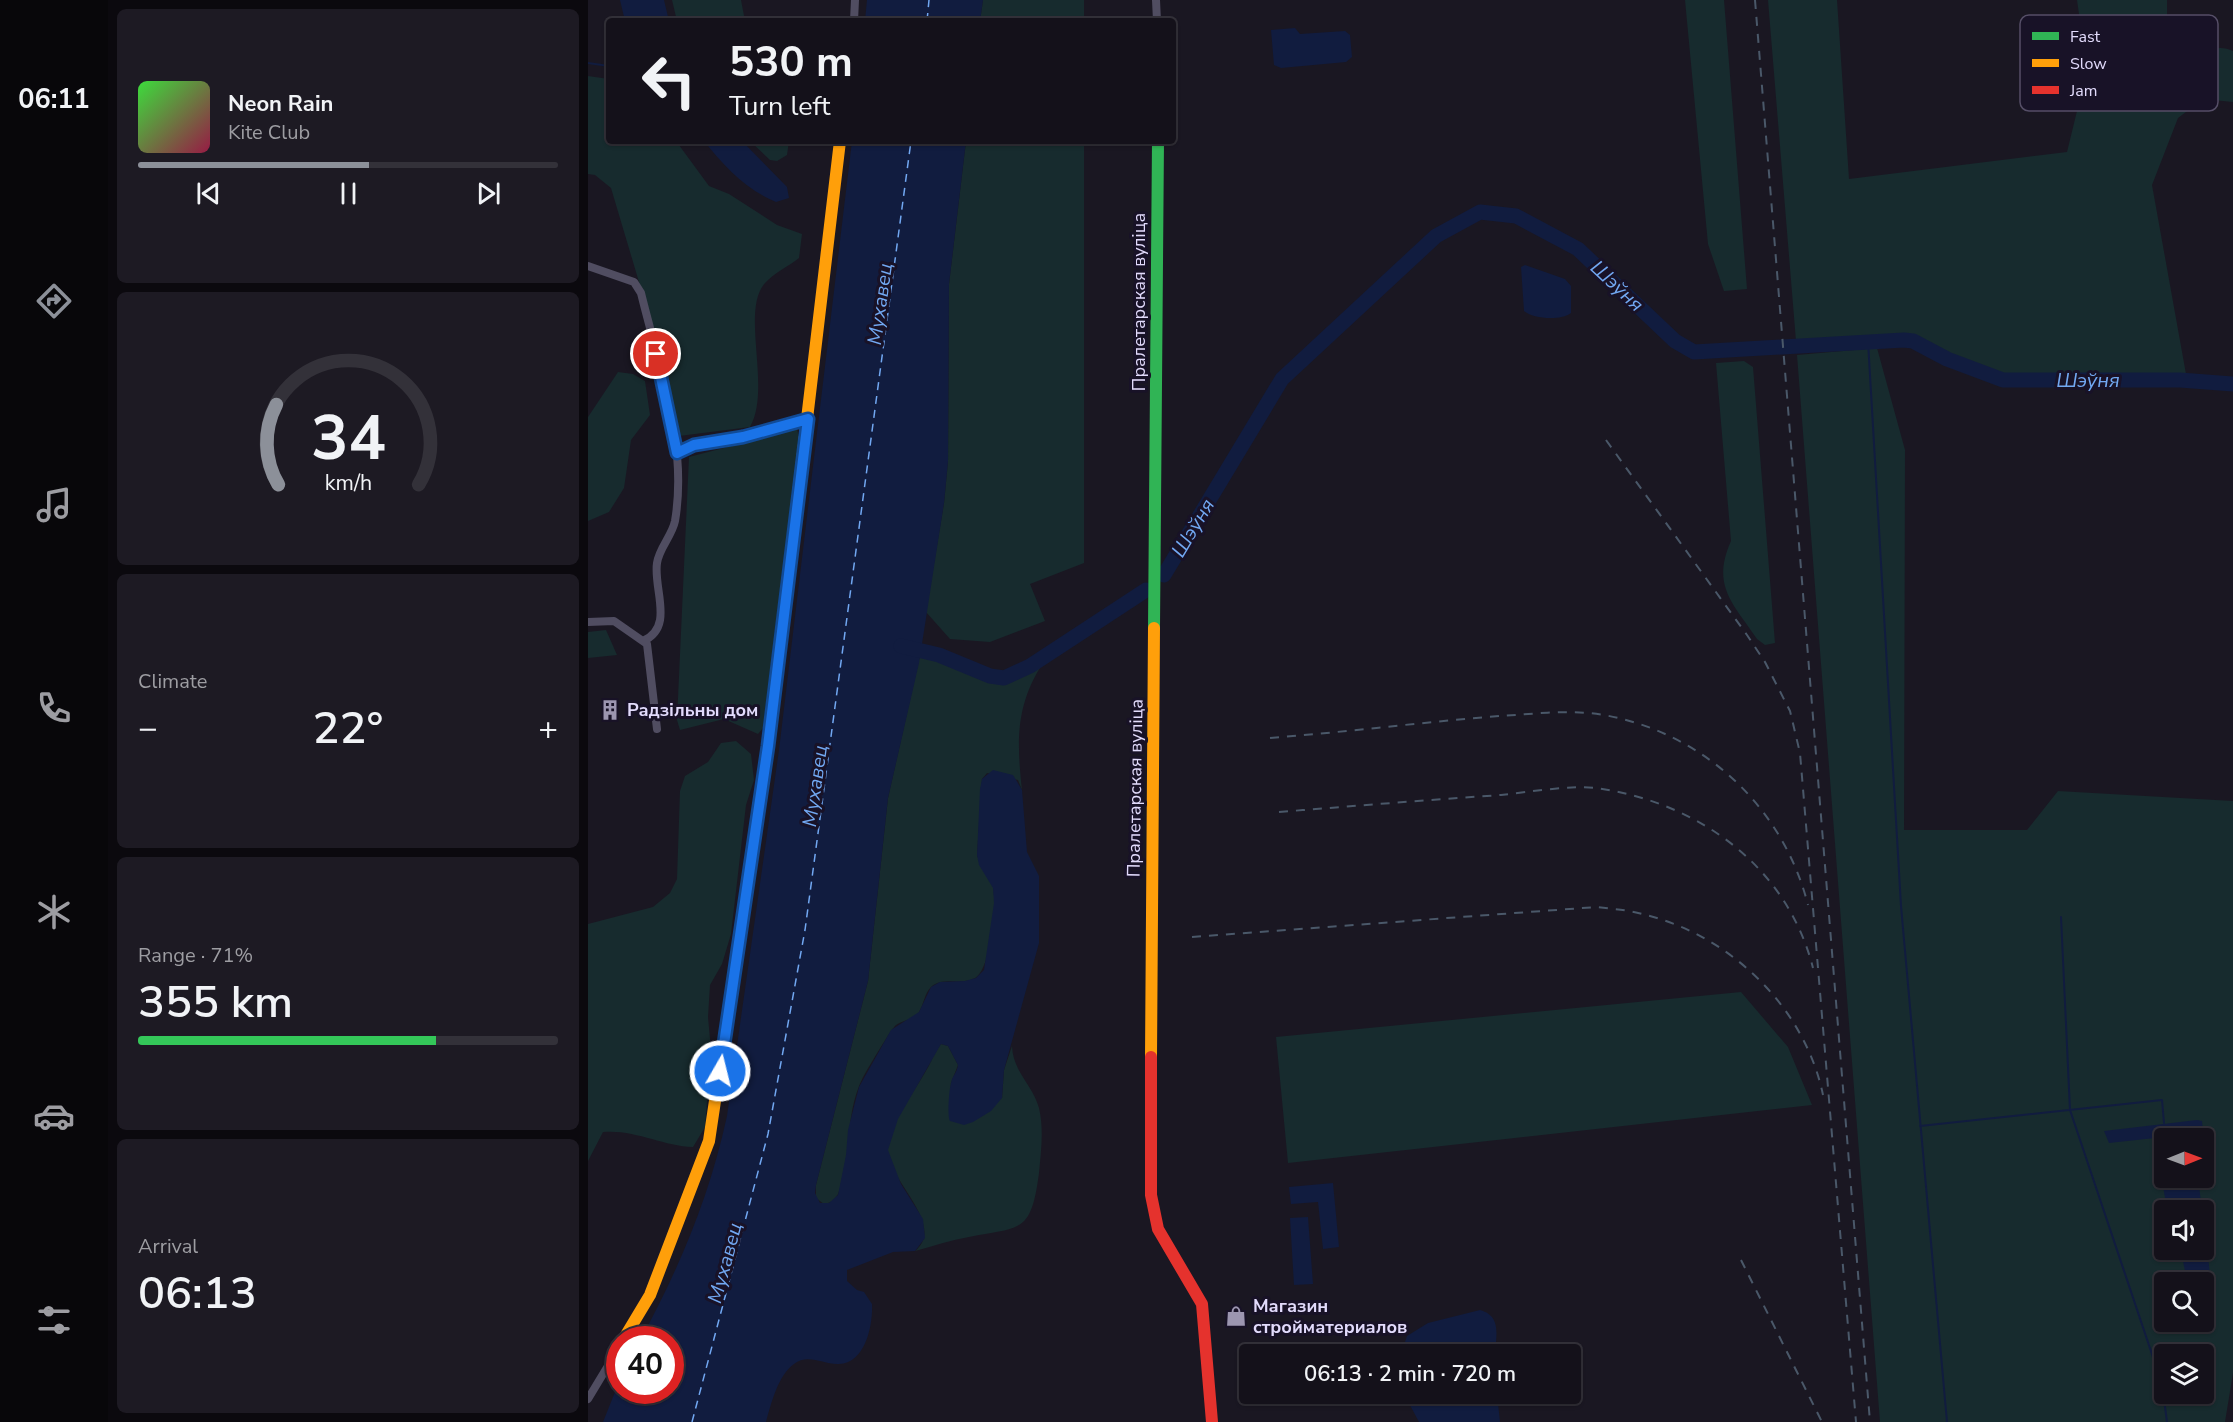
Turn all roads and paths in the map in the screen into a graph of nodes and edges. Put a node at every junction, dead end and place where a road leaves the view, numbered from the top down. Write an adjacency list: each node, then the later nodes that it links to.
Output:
1 (855, 0): 3 (street)
2 (1156, 0): 4 (street)
3 (854, 18)
4 (1156, 18)
5 (840, 144): 8 (street)
6 (1158, 144): 16 (street, Пралетарская вуліца)
7 (588, 266): 9 (street)
8 (808, 419): 9 (street); 13 (street)
9 (677, 453): 11 (street)
10 (588, 622): 11 (street)
11 (643, 641): 12 (street)
12 (657, 729)
13 (632, 1326)
14 (606, 1369): 15 (street)
15 (588, 1399)
16 (1212, 1422)

